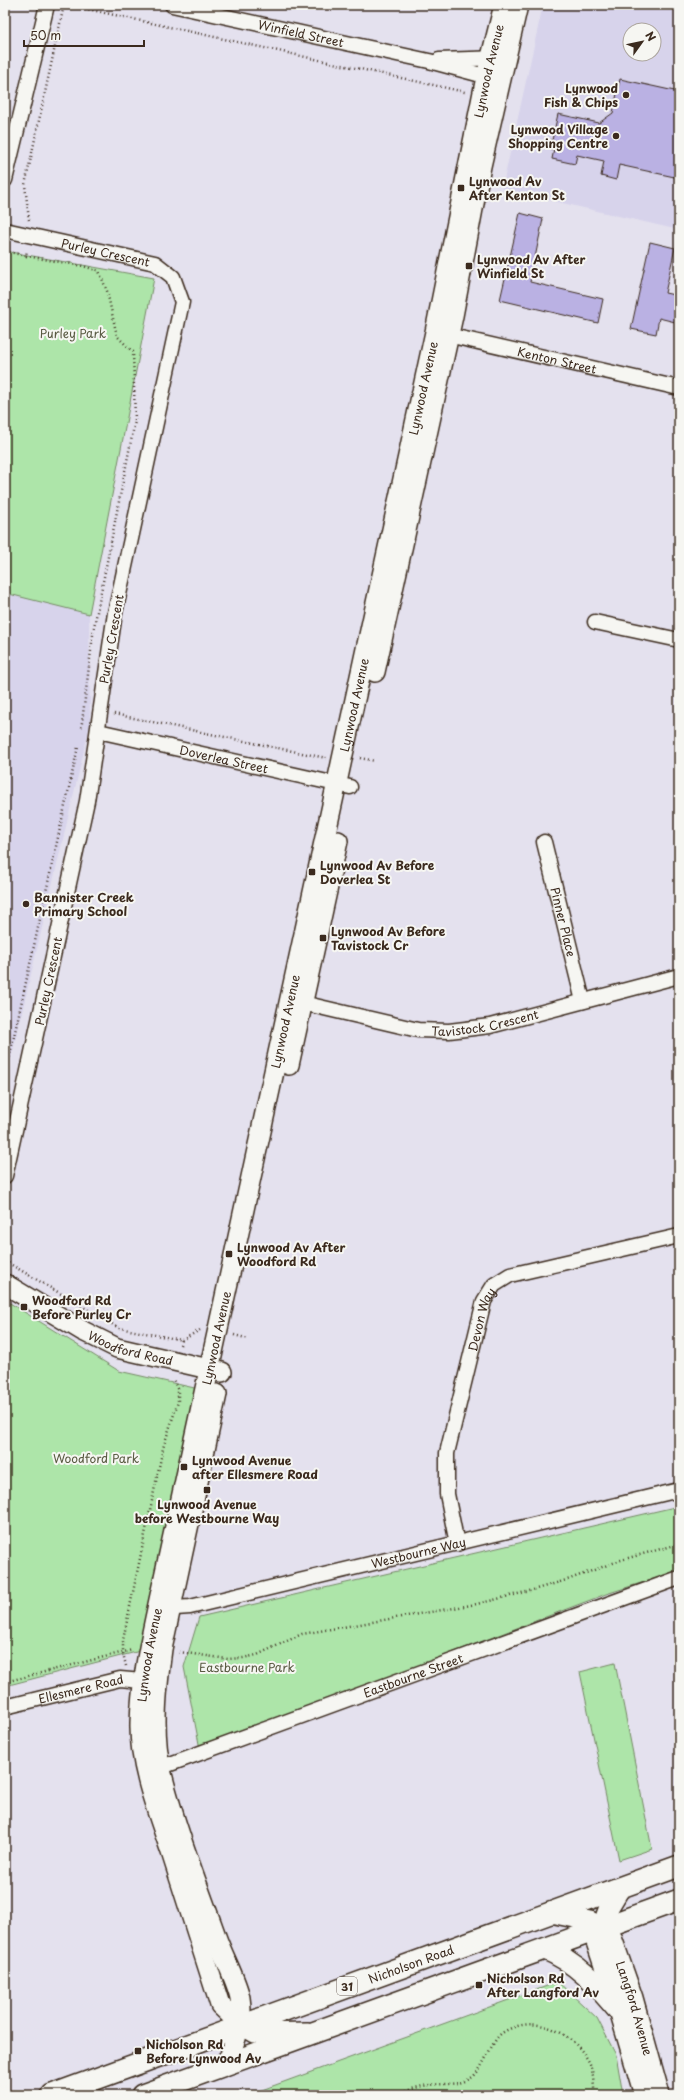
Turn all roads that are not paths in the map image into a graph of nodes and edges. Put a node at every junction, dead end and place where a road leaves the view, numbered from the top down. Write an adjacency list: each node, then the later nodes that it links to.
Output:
1 (47, 5): 8 (street)
2 (172, 5): 6 (street, Winfield Street)
3 (504, 5): 5 (street, Lynwood Avenue)
4 (518, 5): 5 (street, Lynwood Avenue)
5 (499, 58): 6 (street, Winfield Street); 7 (street, Lynwood Avenue)
6 (429, 61): 7 (street, Winfield Street)
7 (486, 77): 10 (street, Lynwood Avenue)
8 (5, 180)
9 (5, 230): 14 (street, Purley Crescent)
10 (442, 334): 11 (street, Kenton Street); 15 (street, Lynwood Avenue)
11 (679, 388)
12 (595, 622): 13 (street)
13 (679, 640)
14 (98, 731): 15 (street, Doverlea Street); 20 (street, Purley Crescent)
15 (343, 786): 19 (street, Lynwood Avenue)
16 (544, 842): 18 (street, Pinner Place)
17 (679, 976): 18 (street, Tavistock Crescent)
18 (583, 1001): 19 (street, Tavistock Crescent)
19 (296, 1002): 23 (street, Lynwood Avenue)
20 (5, 1176)
21 (679, 1236): 25 (street, Devon Way)
22 (5, 1284): 23 (street, Woodford Road)
23 (216, 1370): 27 (street, Lynwood Avenue)
24 (679, 1490): 25 (street, Westbourne Way)
25 (457, 1544): 27 (street, Westbourne Way)
26 (679, 1578): 30 (street, Eastbourne Street)
27 (164, 1609): 28 (street, Lynwood Avenue)
28 (150, 1682): 29 (street, Ellesmere Road); 30 (street, Lynwood Avenue)
29 (5, 1707)
30 (154, 1770): 38 (street, Lynwood Avenue)
31 (679, 1866): 32 (main road, Nicholson Road / 31)
32 (621, 1887): 34 (main road, Nicholson Road / 31); 35 (street, Langford Avenue)
33 (679, 1900): 35 (main road)
34 (550, 1912): 35 (street, Langford Avenue); 38 (main road, Nicholson Road / 31)
35 (600, 1928): 36 (main road); 37 (street, Langford Avenue); 44 (street, Langford Avenue)
36 (545, 1949): 37 (main road); 39 (main road)
37 (620, 2011): 43 (street, Langford Avenue)
38 (241, 2025): 39 (street, Lynwood Avenue); 40 (street); 41 (main road, Nicholson Road / 31)
39 (318, 2031): 40 (main road)
40 (225, 2065): 42 (main road)
41 (52, 2095)
42 (142, 2095)
43 (644, 2095)
44 (660, 2095)

